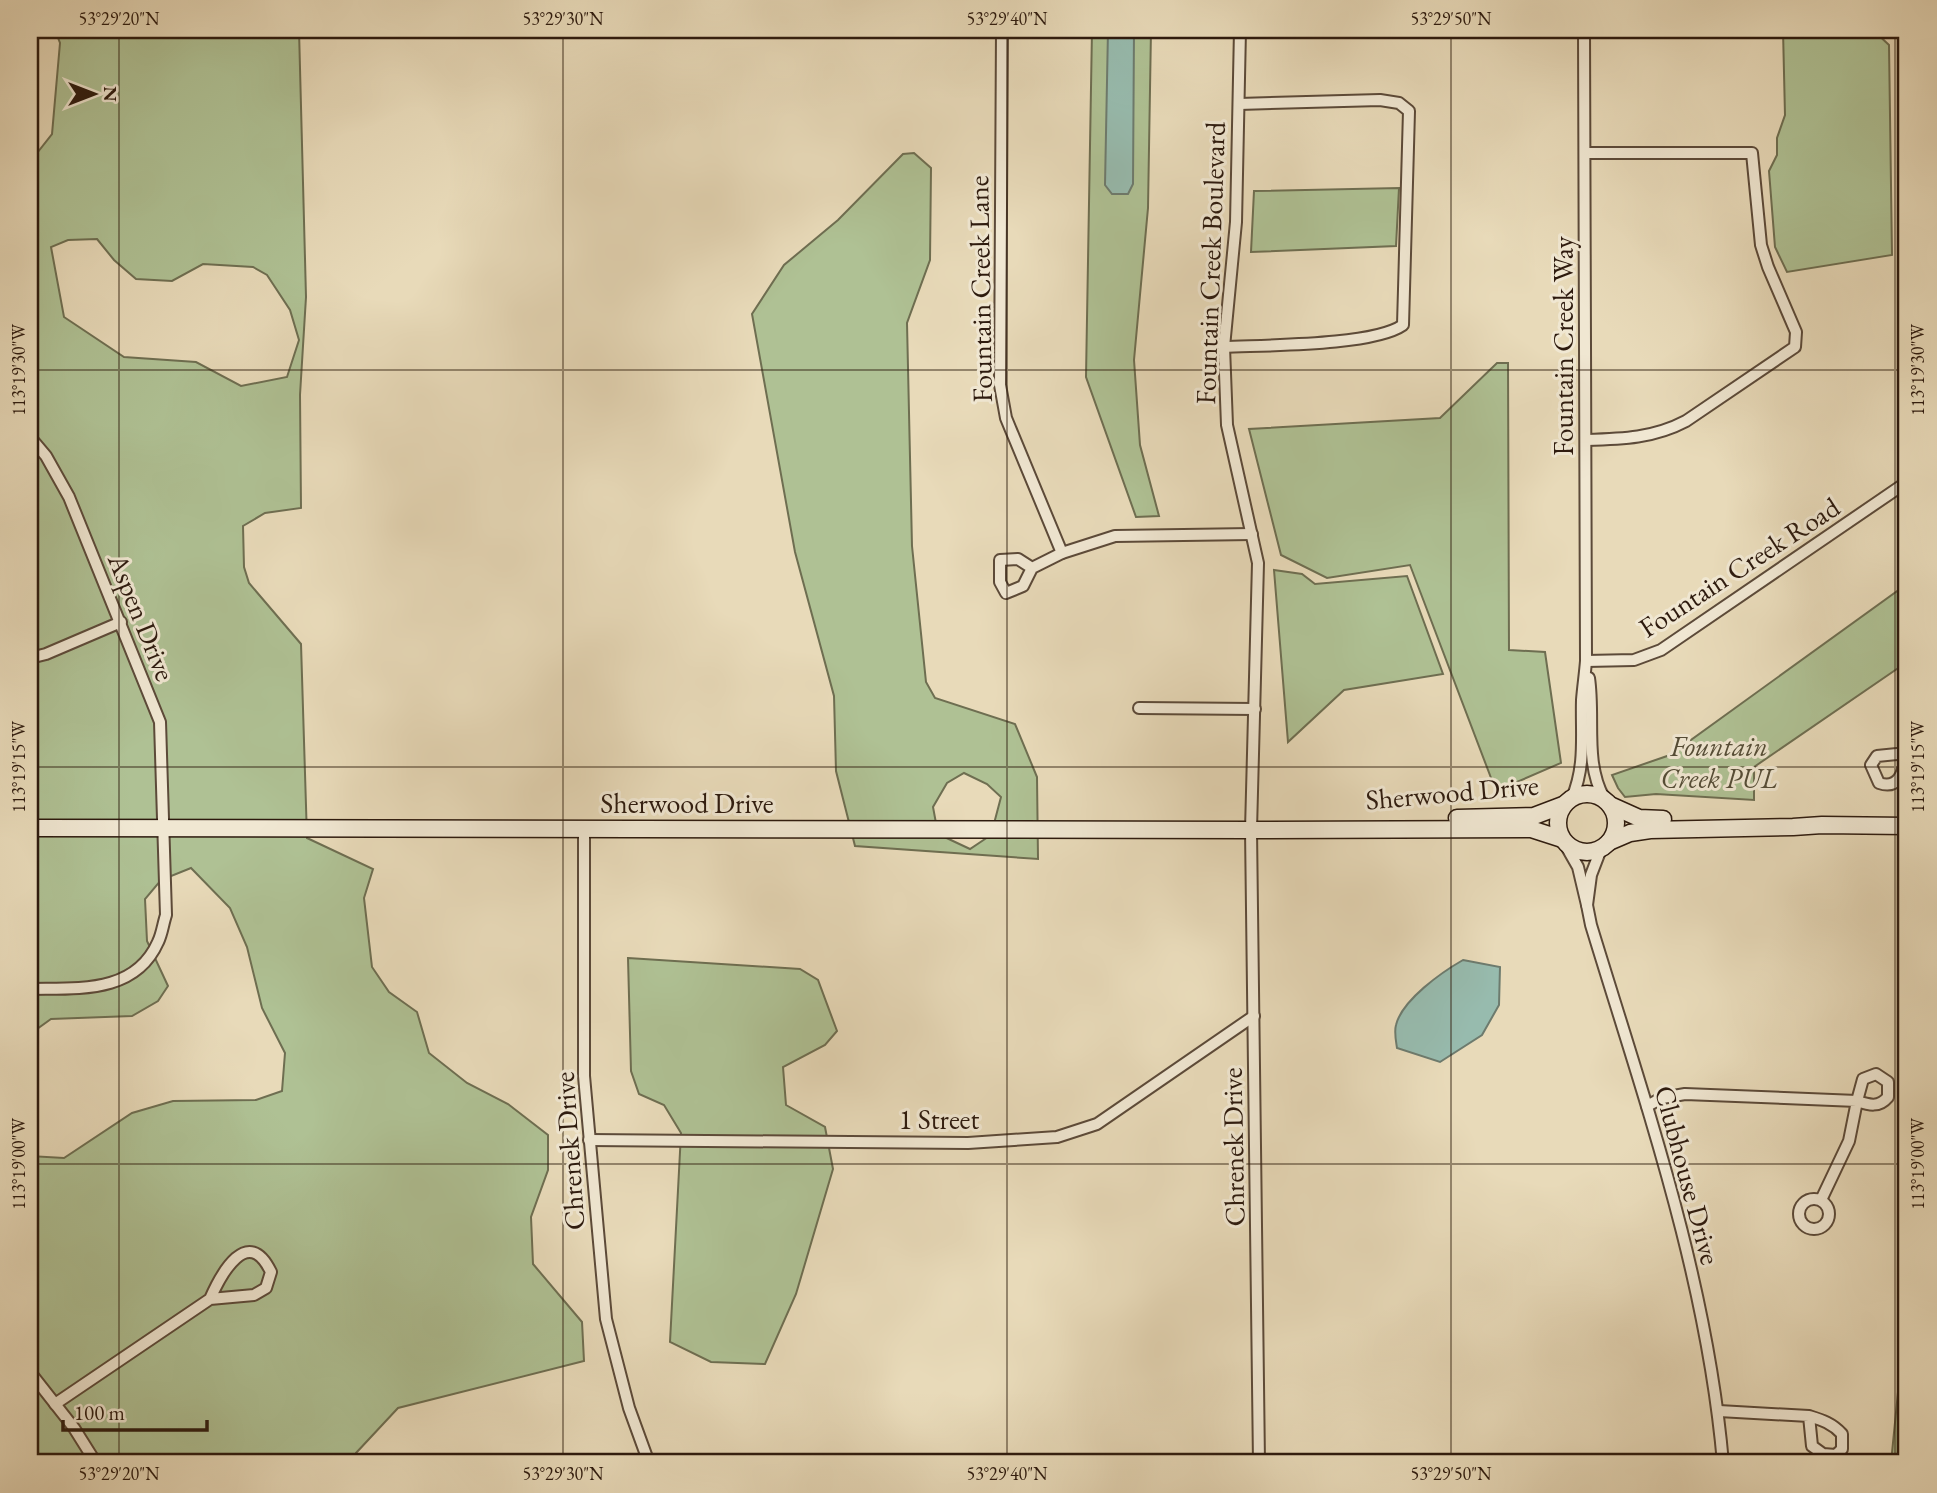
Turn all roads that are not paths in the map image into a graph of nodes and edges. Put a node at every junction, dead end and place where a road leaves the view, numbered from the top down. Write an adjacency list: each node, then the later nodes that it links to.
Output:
1 (40, 30): 5 (street)
2 (1002, 30): 13 (street, Fountain Creek Lane)
3 (1240, 30): 6 (street, Fountain Creek Boulevard)
4 (1584, 30): 7 (street, Fountain Creek Way)
5 (30, 37)
6 (1239, 104): 8 (street, Fountain Creek Boulevard); 8 (street)
7 (1584, 153): 10 (street, Fountain Creek Way); 10 (street)
8 (1224, 347): 12 (street, Fountain Creek Boulevard)
9 (30, 437): 15 (street, Aspen Drive)
10 (1586, 440): 17 (street, Fountain Creek Way)
11 (1907, 482): 17 (street, Fountain Creek Road)
12 (1252, 534): 13 (street); 19 (street, Fountain Creek Boulevard)
13 (1062, 553): 14 (street)
14 (1032, 568)
15 (121, 622): 16 (street); 25 (street, Aspen Drive)
16 (30, 658)
17 (1586, 661): 20 (street, Fountain Creek Way); 21 (street, Fountain Creek Way)
18 (1139, 708): 19 (street)
19 (1255, 709): 28 (street, Fountain Creek Boulevard)
20 (1567, 801): 21 (street); 27 (street, Sherwood Drive); 29 (street)
21 (1607, 802): 22 (street); 30 (street)
22 (1822, 825): 23 (street); 30 (street)
23 (1907, 826)
24 (30, 828): 25 (street, Sherwood Drive)
25 (165, 829): 26 (street, Sherwood Drive); 32 (street, Aspen Drive)
26 (584, 829): 28 (street, Sherwood Drive); 35 (street, Chrenek Drive)
27 (1344, 830): 28 (street, Sherwood Drive); 29 (street, Sherwood Drive)
28 (1251, 831): 33 (street, Chrenek Drive)
29 (1562, 839): 30 (street); 31 (street, Clubhouse Drive)
30 (1605, 846): 31 (street, Clubhouse Drive)
31 (1587, 905): 34 (street, Clubhouse Drive)
32 (30, 989)
33 (1254, 1016): 35 (street, 1 Street); 44 (street, Chrenek Drive)
34 (1647, 1106): 36 (street); 40 (street, Clubhouse Drive)
35 (589, 1140): 43 (street, Chrenek Drive)
36 (1821, 1200)
37 (210, 1299): 37 (street); 39 (street)
38 (30, 1372): 39 (street)
39 (55, 1404): 42 (street)
40 (1719, 1411): 41 (street); 45 (street, Clubhouse Drive)
41 (1809, 1416)
42 (96, 1463)
43 (649, 1463)
44 (1259, 1463)
45 (1723, 1463)

